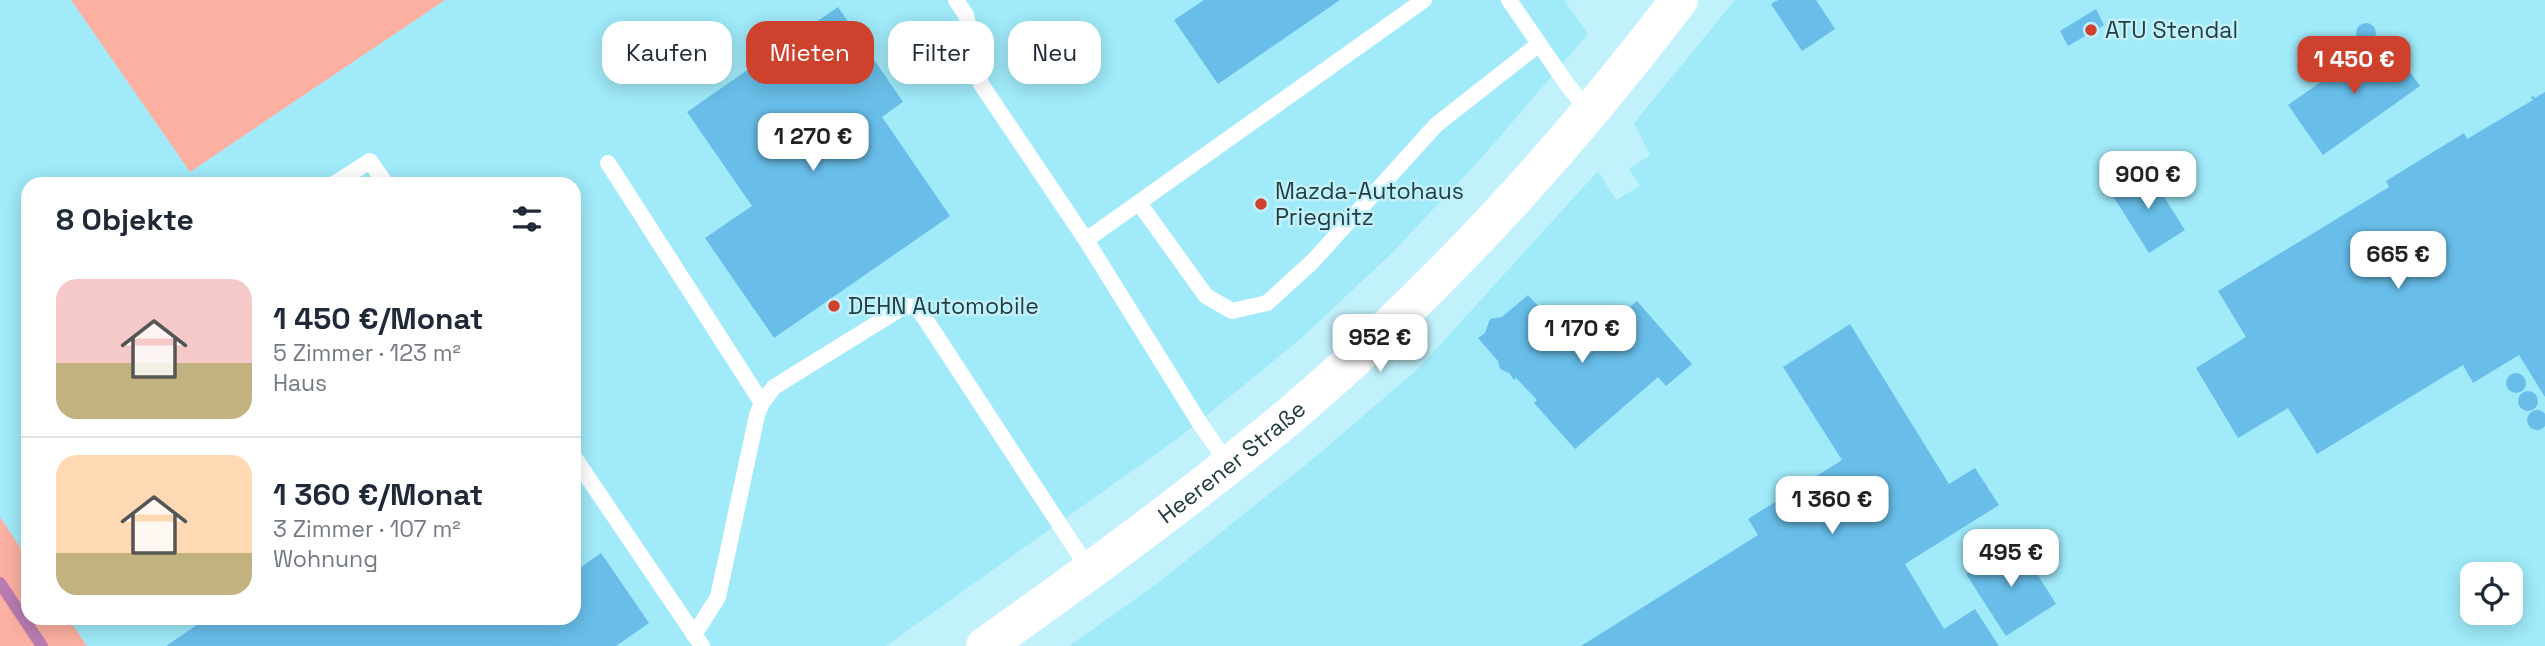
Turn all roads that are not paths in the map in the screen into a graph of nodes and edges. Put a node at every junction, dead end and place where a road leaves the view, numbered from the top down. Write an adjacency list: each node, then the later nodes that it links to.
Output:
1 (956, 0): 11 (lane)
2 (1424, 0): 10 (lane)
3 (1509, 0): 5 (lane)
4 (1679, 0): 6 (main road, Heerener Straße)
5 (1539, 44): 6 (lane); 10 (lane)
6 (1591, 113): 13 (main road, Heerener Straße)
7 (608, 163): 12 (lane)
8 (345, 177): 9 (lane)
9 (381, 177)
10 (1139, 203): 11 (lane)
11 (1086, 240): 13 (lane)
12 (762, 403): 15 (lane); 16 (lane)
13 (1229, 465): 15 (main road, Heerener Straße)
14 (581, 467): 16 (lane)
15 (1090, 571): 17 (main road, Heerener Straße)
16 (698, 640)
17 (985, 646)

